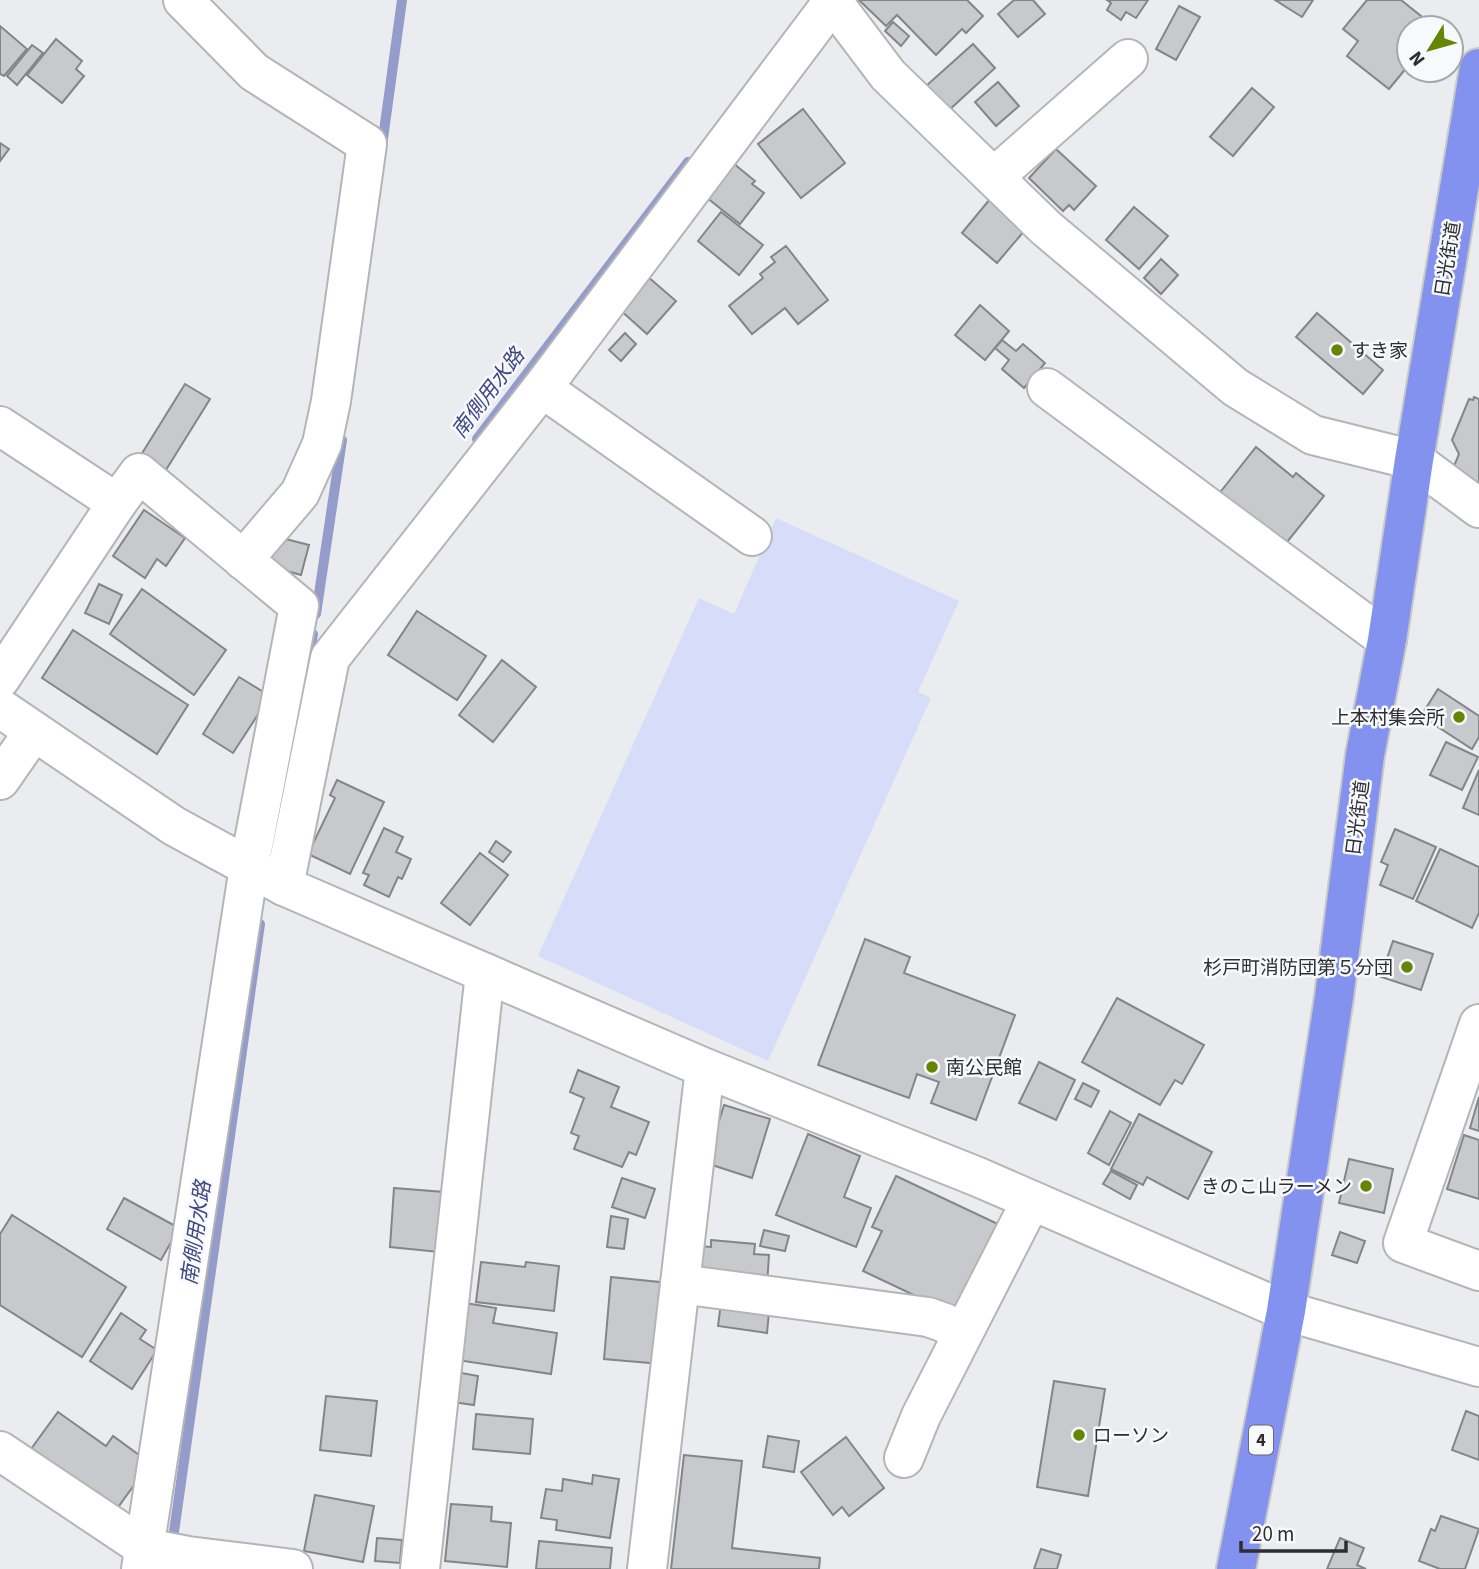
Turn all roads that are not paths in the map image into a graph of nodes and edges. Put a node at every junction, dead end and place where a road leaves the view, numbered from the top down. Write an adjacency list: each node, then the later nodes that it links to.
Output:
1 (183, 0): 13 (street)
2 (833, 1): 5 (street); 6 (street)
3 (1128, 59): 5 (street)
4 (1479, 68): 9 (highway, 日光街道 / 4)
5 (994, 177): 9 (street)
6 (542, 388): 12 (street); 20 (street)
7 (1047, 388): 14 (street)
8 (0, 426): 10 (street)
9 (1414, 460): 11 (street); 14 (highway, 日光街道 / 4)
10 (117, 503): 13 (street); 15 (street)
11 (1479, 508)
12 (752, 536)
13 (243, 560): 19 (street)
14 (1387, 640): 27 (highway, 日光街道 / 4)
15 (0, 679)
16 (0, 708): 17 (street)
17 (34, 731): 18 (street); 19 (street)
18 (0, 780)
19 (249, 867): 20 (street); 32 (street)
20 (284, 886): 21 (street)
21 (485, 973): 23 (street); 34 (street)
22 (1479, 1024): 25 (street)
23 (705, 1068): 24 (street); 26 (street)
24 (1031, 1200): 27 (street); 28 (street)
25 (1479, 1271)
26 (680, 1284): 28 (street); 35 (street)
27 (1286, 1311): 29 (street); 36 (highway, 日光街道 / 4)
28 (962, 1335): 31 (street)
29 (1479, 1367)
30 (0, 1451): 32 (street)
31 (904, 1458)
32 (158, 1556): 33 (street)
33 (293, 1569)
34 (420, 1569)
35 (647, 1569)
36 (1236, 1569)

